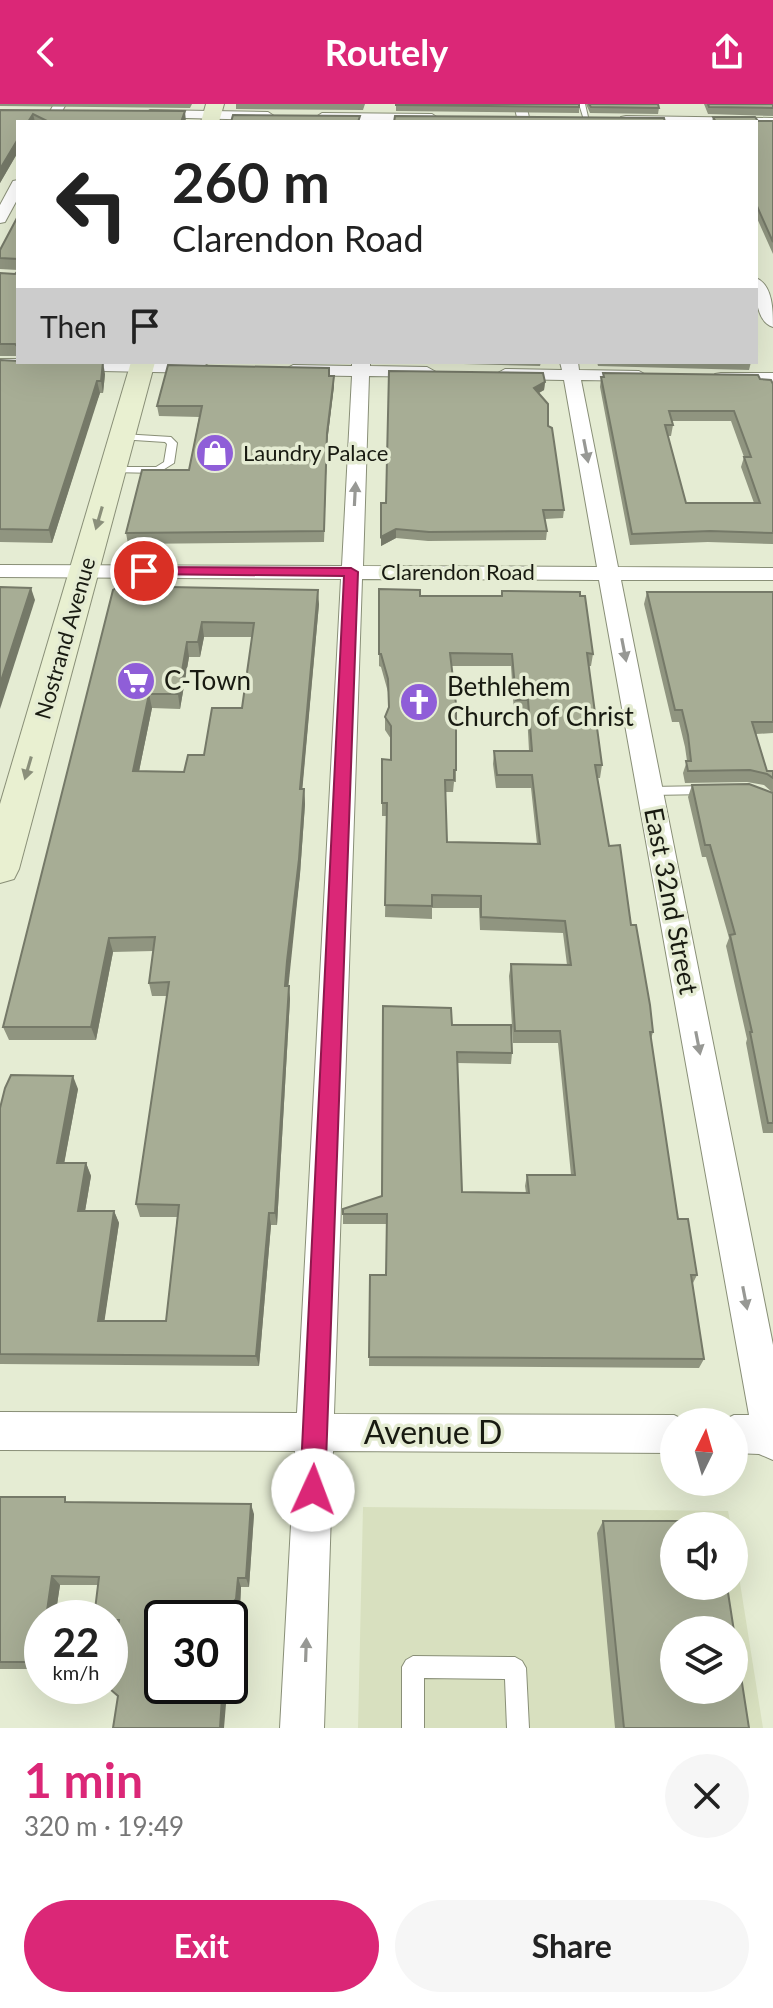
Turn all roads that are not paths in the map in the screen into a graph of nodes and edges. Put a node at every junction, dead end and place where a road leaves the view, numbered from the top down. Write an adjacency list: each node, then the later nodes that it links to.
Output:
1 (520, 104): 10 (street)
2 (582, 104): 11 (lane)
3 (132, 114): 4 (street)
4 (212, 114): 6 (street)
5 (370, 114): 7 (street); 8 (street)
6 (277, 116)
7 (308, 116)
8 (445, 118)
9 (508, 119): 10 (street)
10 (528, 120)
11 (581, 120): 12 (street)
12 (603, 120)
13 (16, 188): 14 (street)
14 (0, 219)
15 (758, 286): 16 (street)
16 (773, 322)
17 (0, 364): 18 (street)
18 (142, 364): 20 (street); 28 (main road, Nostrand Avenue)
19 (360, 366): 22 (street); 23 (street); 32 (street, one-way to 19)
20 (222, 368)
21 (570, 368): 24 (street); 25 (street); 33 (street, East 32nd Street, one-way to 33)
22 (269, 369)
23 (449, 373)
24 (479, 373)
25 (663, 376)
26 (695, 377): 27 (street)
27 (773, 378)
28 (122, 437): 29 (main road, Nostrand Avenue); 29 (lane)
29 (113, 470): 31 (main road, Nostrand Avenue, one-way to 31)
30 (0, 571): 31 (street, Clarendon Road)
31 (84, 571): 32 (street, Clarendon Road); 37 (main road, Nostrand Avenue, one-way to 37)
32 (351, 572): 33 (street, Clarendon Road); 39 (street)
33 (609, 573): 34 (street, Clarendon Road); 36 (street, East 32nd Street, one-way to 36)
34 (773, 574)
35 (721, 790): 36 (lane)
36 (651, 791): 42 (street, East 32nd Street, one-way to 42)
37 (0, 869)
38 (0, 1431): 39 (street, Avenue D)
39 (315, 1432): 40 (street, Avenue D); 43 (street, one-way to 39)
40 (660, 1434)
41 (748, 1435): 42 (street)
42 (773, 1437)
43 (302, 1728)
44 (413, 1728): 45 (lane)
45 (518, 1728)

